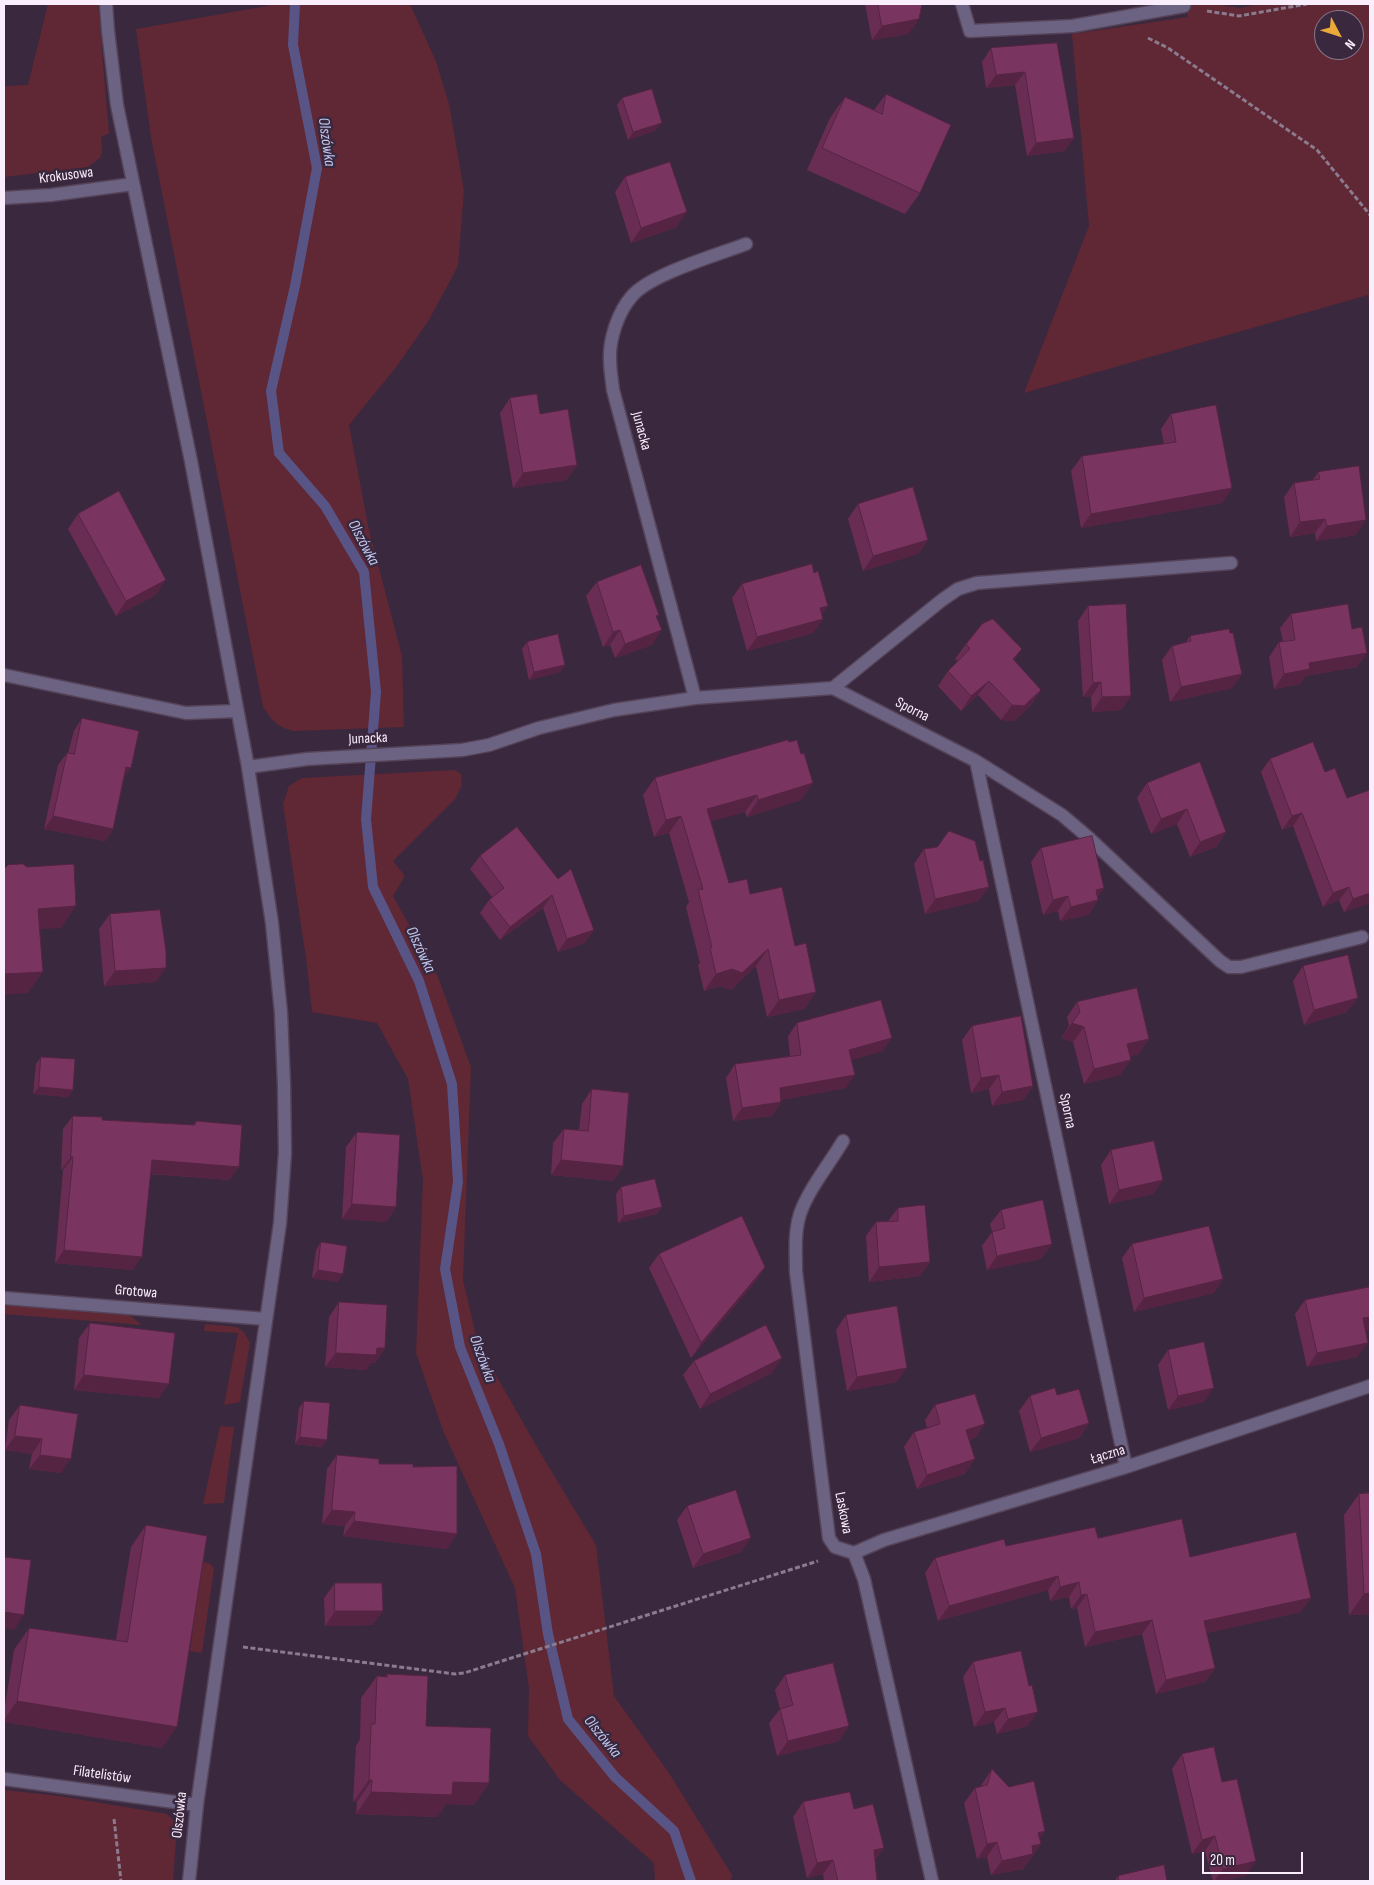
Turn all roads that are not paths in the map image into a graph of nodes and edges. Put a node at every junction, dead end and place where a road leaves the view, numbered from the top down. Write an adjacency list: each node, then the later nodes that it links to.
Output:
1 (106, 4): 4 (street, Olszówka)
2 (962, 4): 3 (street)
3 (1184, 6)
4 (132, 184): 5 (street, Krokusowa); 11 (street, Olszówka)
5 (4, 198)
6 (746, 244): 10 (street, Junacka)
7 (1232, 563): 9 (street)
8 (4, 675): 11 (street)
9 (833, 688): 10 (street, Junacka); 12 (street, Sporna)
10 (695, 698): 13 (street, Junacka)
11 (237, 711): 13 (street, Olszówka)
12 (976, 761): 14 (street, Sporna); 19 (street, Sporna)
13 (248, 767): 17 (street, Olszówka)
14 (1362, 937)
15 (843, 1141): 20 (street, Laskowa)
16 (4, 1298): 17 (street, Grotowa)
17 (266, 1319): 22 (street, Olszówka)
18 (1370, 1386): 19 (street, Łączna)
19 (1126, 1467): 20 (street, Łączna)
20 (854, 1553): 24 (street, Laskowa)
21 (4, 1779): 22 (street, Filatelistów)
22 (197, 1805): 23 (street, Olszówka)
23 (189, 1881)
24 (932, 1881)

